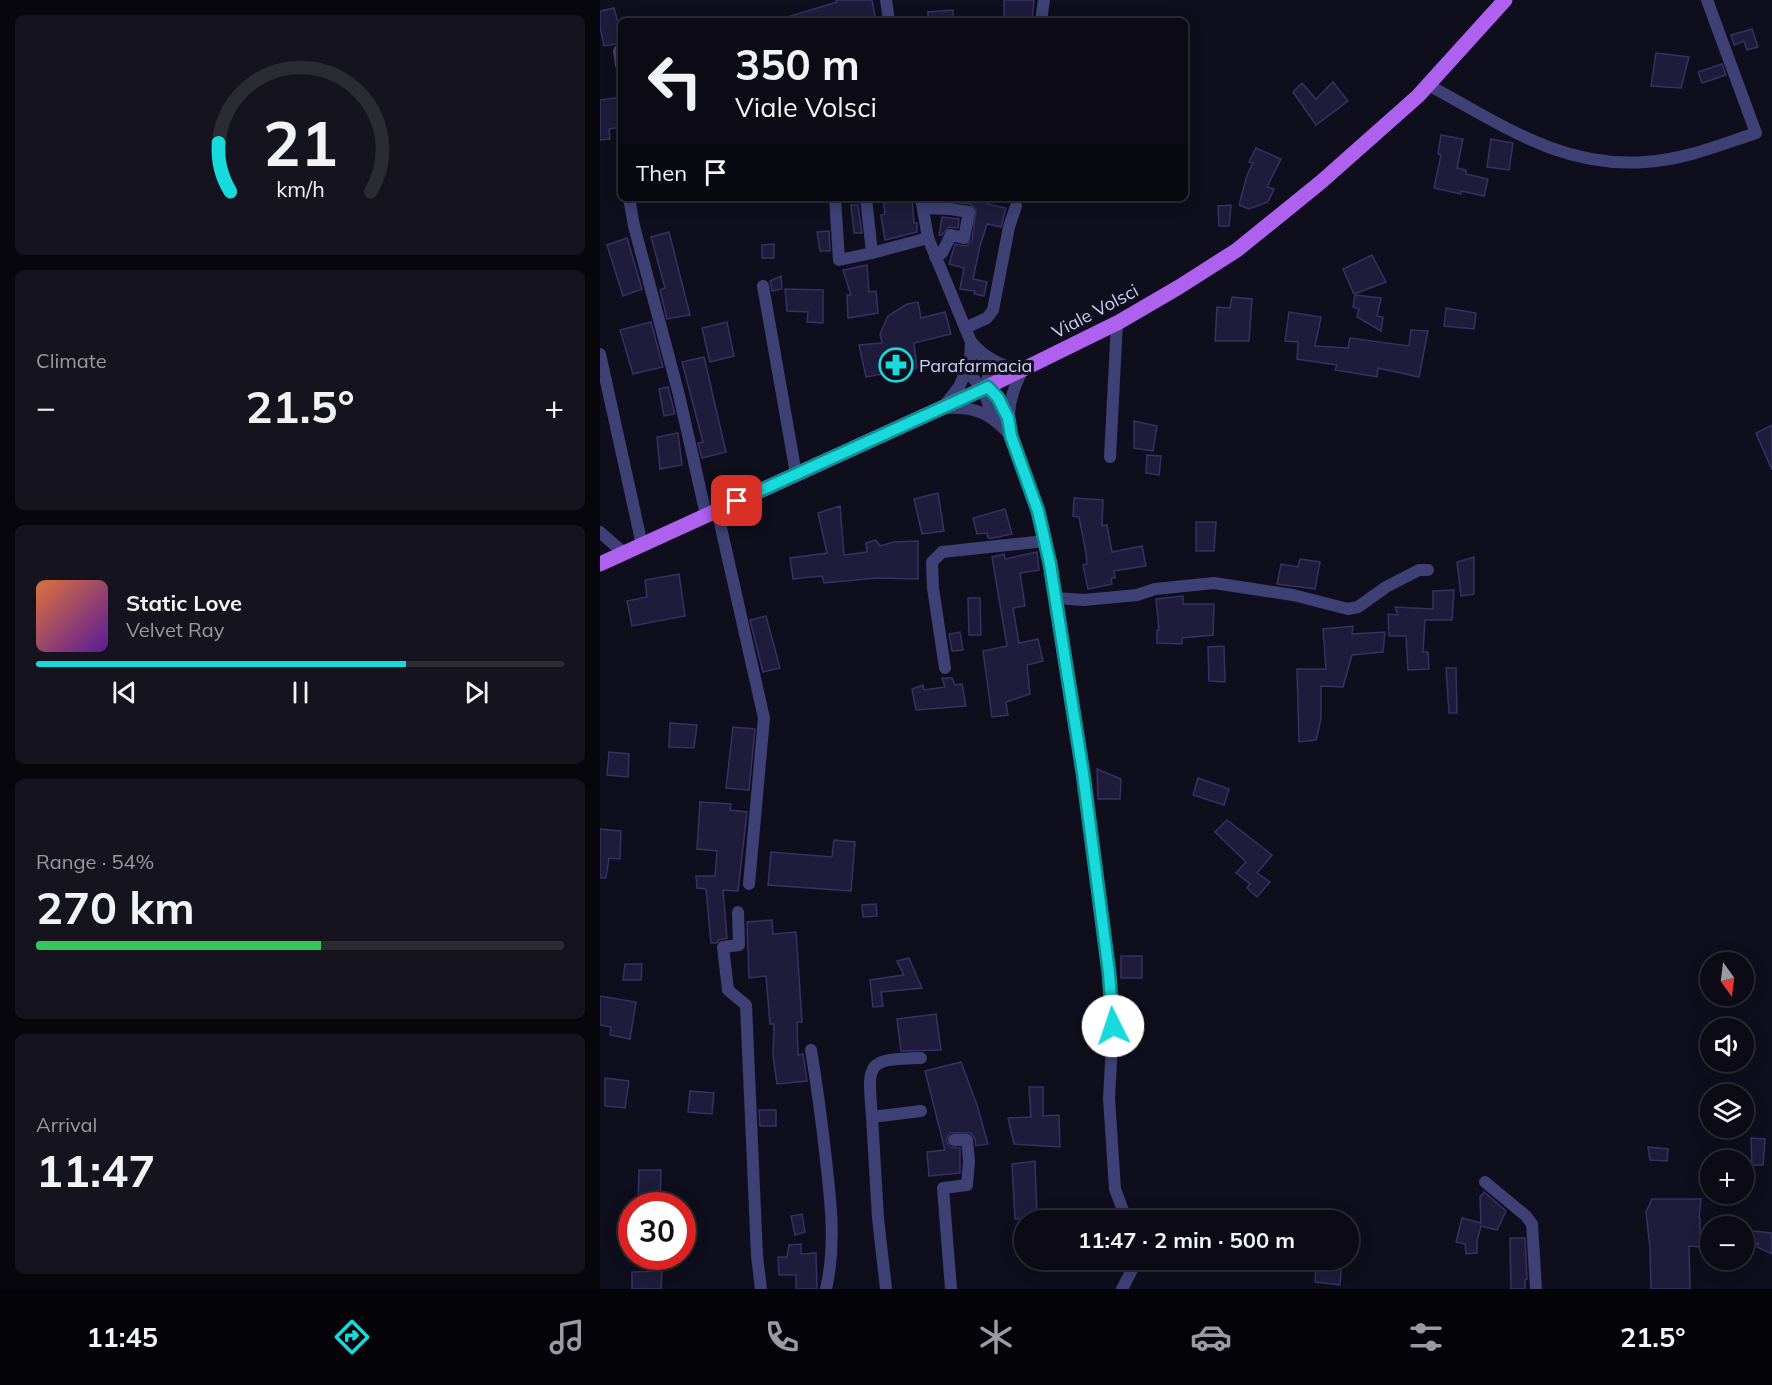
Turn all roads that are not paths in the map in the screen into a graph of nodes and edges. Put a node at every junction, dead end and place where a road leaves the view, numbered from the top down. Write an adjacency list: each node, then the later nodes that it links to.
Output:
1 (886, 0): 5 (street)
2 (1044, 0): 6 (street)
3 (1505, 0): 7 (main road, Viale Volsci)
4 (1707, 0): 7 (street)
5 (889, 18)
6 (1041, 18)
7 (1428, 85): 17 (main road, Viale Volsci)
8 (630, 201): 30 (street)
9 (835, 201): 14 (street)
10 (866, 201): 14 (street)
11 (922, 203): 13 (street); 15 (street)
12 (1017, 206): 18 (street)
13 (928, 238): 14 (street); 15 (street)
14 (872, 253)
15 (935, 257): 18 (street)
16 (763, 286): 29 (street)
17 (1117, 323): 22 (main road, Viale Volsci); 28 (street)
18 (966, 328): 19 (street)
19 (975, 346): 21 (street); 22 (street); 23 (street)
20 (600, 354): 33 (street)
21 (970, 361): 23 (street); 24 (street)
22 (1022, 371): 23 (main road, Viale Volsci); 26 (street)
23 (986, 388): 24 (main road, Viale Volsci); 25 (street); 26 (street)
24 (941, 409): 25 (street); 29 (main road, Viale Volsci)
25 (993, 417): 27 (street)
26 (1008, 418): 27 (street)
27 (1011, 436): 32 (street)
28 (1110, 458)
29 (796, 474): 30 (main road, Viale Volsci)
30 (712, 513): 33 (main road, Viale Volsci); 39 (street)
31 (600, 532): 34 (street)
32 (1045, 541): 37 (street); 38 (street)
33 (642, 544): 34 (main road, Viale Volsci)
34 (624, 553): 35 (main road, Viale Volsci)
35 (600, 564)
36 (1428, 570): 37 (street)
37 (1056, 598): 47 (street)
38 (945, 668)
39 (749, 884)
40 (738, 912): 49 (street)
41 (811, 1050): 50 (street)
42 (921, 1058): 44 (street)
43 (921, 1111): 44 (street)
44 (872, 1117): 51 (street)
45 (954, 1140): 52 (street)
46 (1485, 1182): 54 (street)
47 (1123, 1210)
48 (1132, 1270): 53 (street)
49 (761, 1289)
50 (826, 1289)
51 (886, 1289)
52 (951, 1289)
53 (1122, 1289)
54 (1536, 1289)

